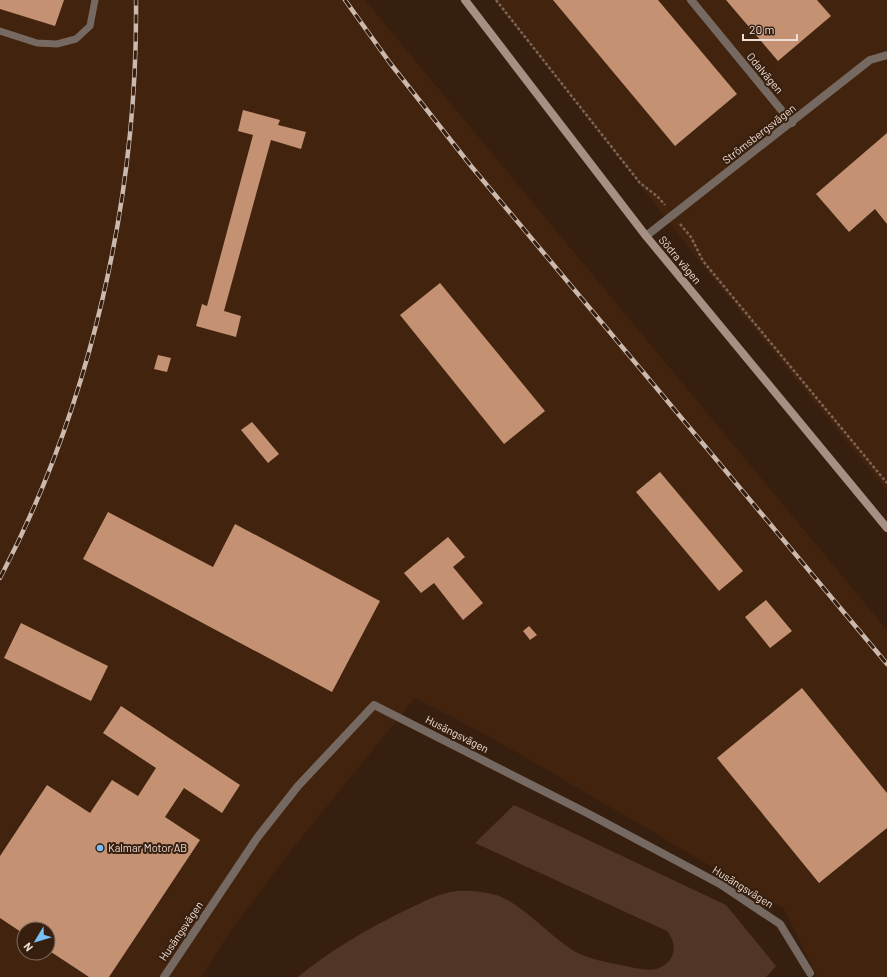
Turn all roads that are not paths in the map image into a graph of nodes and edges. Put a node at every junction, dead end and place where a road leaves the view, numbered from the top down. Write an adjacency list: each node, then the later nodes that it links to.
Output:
1 (95, 0): 4 (lane)
2 (465, 0): 7 (main road, Södra vägen)
3 (691, 0): 6 (street, Odalvägen)
4 (0, 31)
5 (887, 55): 6 (street, Strömsbergsvägen)
6 (792, 123): 7 (street, Strömsbergsvägen)
7 (646, 236): 8 (main road, Södra vägen)
8 (887, 528)
9 (810, 973): 10 (street, Husängsvägen)
10 (164, 977)

